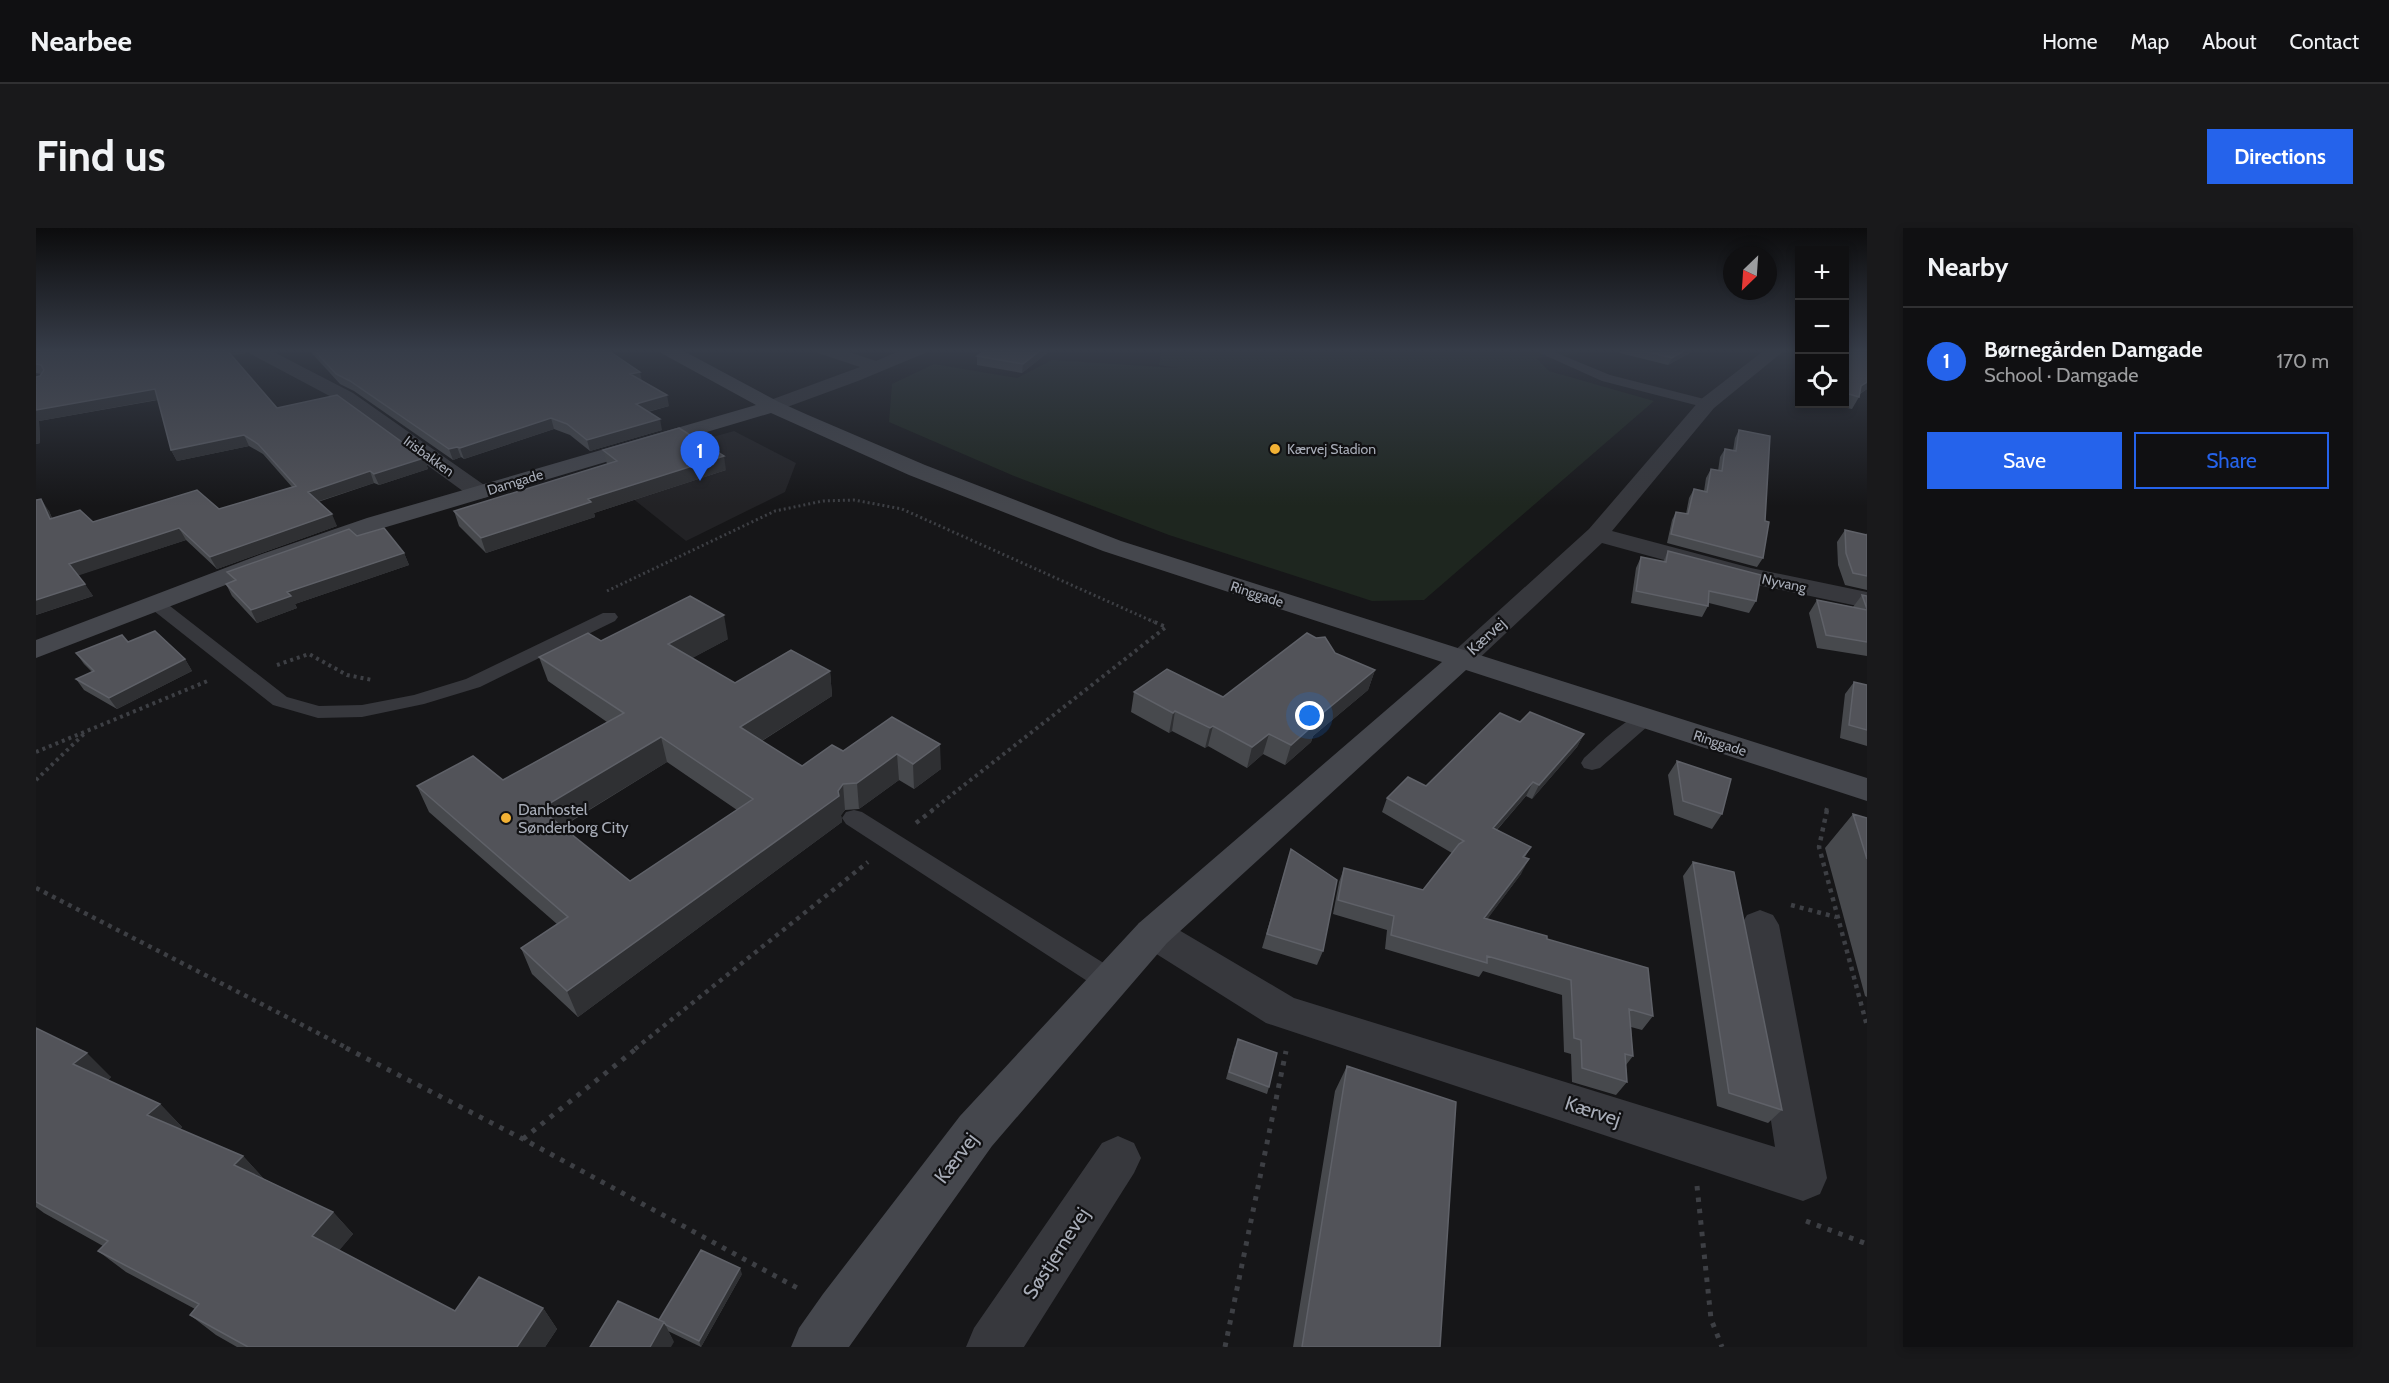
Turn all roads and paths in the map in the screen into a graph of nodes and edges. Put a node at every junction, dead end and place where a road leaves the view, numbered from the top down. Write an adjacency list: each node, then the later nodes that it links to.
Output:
1 (352, 401): 8 (street, Irisbakken)
2 (763, 401): 7 (street, Ringgade)
3 (785, 401): 7 (street, Damgade)
4 (1696, 401): 6 (lane)
5 (1710, 401): 6 (street, Kærvej)
6 (1707, 404): 9 (street, Kærvej)
7 (772, 406): 8 (street, Damgade); 15 (street, Ringgade)
8 (479, 492): 12 (street, Damgade)
9 (1597, 534): 11 (street, Nyvang); 15 (street, Kærvej)
10 (598, 596): 26 (path)
11 (1867, 600)
12 (155, 603): 14 (street, Damgade); 16 (lane)
13 (609, 617): 16 (lane)
14 (36, 650)
15 (1461, 660): 18 (street, Ringgade); 30 (street, Kærvej)
16 (239, 669): 17 (path); 19 (path)
17 (379, 681)
18 (1646, 719): 21 (lane); 23 (street, Ringgade)
19 (89, 730): 20 (path); 22 (path)
20 (36, 752)
21 (1592, 763)
22 (36, 780)
23 (1867, 790)
24 (1827, 807): 29 (path)
25 (854, 818): 26 (lane)
26 (892, 842): 31 (lane); 34 (path)
27 (36, 888): 34 (path)
28 (1770, 914): 29 (path); 35 (street, Kærvej)
29 (1837, 917): 33 (path)
30 (1153, 933): 31 (street, Kærvej); 32 (street, Kærvej)
31 (1108, 981): 37 (street, Kærvej)
32 (1294, 1016): 35 (street, Kærvej); 40 (path)
33 (1867, 1026)
34 (523, 1139): 37 (path)
35 (1694, 1143): 41 (path)
36 (1118, 1158): 39 (street, Søstjernevej)
37 (841, 1312): 38 (street, Kærvej)
38 (818, 1347)
39 (993, 1347)
40 (1225, 1347)
41 (1722, 1347)

